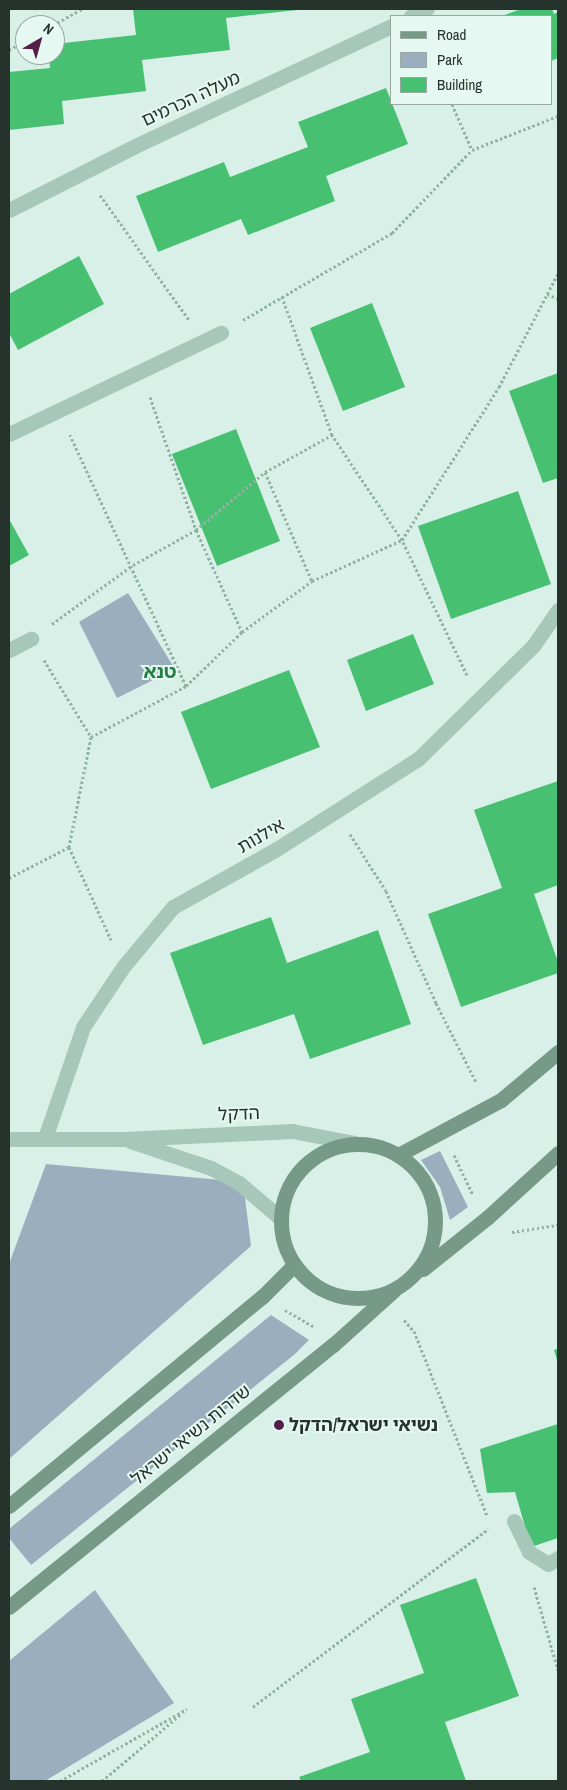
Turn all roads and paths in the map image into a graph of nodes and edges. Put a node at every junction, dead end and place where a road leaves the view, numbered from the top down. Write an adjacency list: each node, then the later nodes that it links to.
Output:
1 (82, 9): 3 (path)
2 (427, 9): 4 (street)
3 (74, 11)
4 (413, 15)
5 (390, 26): 9 (street, מעלה הכרמים)
6 (452, 105): 8 (path)
7 (558, 116): 8 (path)
8 (472, 150): 13 (path)
9 (84, 172): 10 (street, מעלה הכרמים); 16 (path)
10 (9, 210)
11 (558, 273): 12 (path)
12 (547, 294): 14 (path); 23 (path)
13 (282, 297): 15 (path); 20 (path)
14 (558, 299)
15 (221, 333): 16 (street)
16 (204, 341): 17 (street)
17 (141, 370): 18 (street); 22 (path)
18 (58, 410): 19 (street); 24 (path)
19 (9, 434)
20 (332, 435): 21 (path); 23 (path)
21 (265, 472): 22 (path); 25 (path)
22 (196, 530): 24 (path); 27 (path)
23 (402, 540): 25 (path); 31 (path)
24 (133, 565): 28 (path); 30 (path)
25 (312, 581): 27 (path)
26 (558, 610): 31 (street, אילנות)
27 (242, 632): 30 (path)
28 (31, 639): 29 (street); 32 (path)
29 (9, 650)
30 (186, 686): 32 (path)
31 (478, 700): 33 (street, אילנות)
32 (91, 737): 34 (path)
33 (336, 811): 36 (street, אילנות); 38 (path)
34 (69, 847): 35 (path); 36 (path)
35 (9, 878)
36 (123, 967): 39 (street, אילנות)
37 (558, 1052): 38 (main road)
38 (489, 1107): 45 (main road)
39 (45, 1138): 40 (street, הדקל); 41 (street, הדקל)
40 (9, 1139)
41 (124, 1139): 42 (street, הדקל); 47 (street, הדקל)
42 (355, 1143): 45 (main road); 47 (main road)
43 (451, 1148): 46 (path)
44 (558, 1154): 51 (main road)
45 (398, 1155): 51 (main road)
46 (477, 1205)
47 (280, 1218): 50 (main road)
48 (558, 1225): 49 (path)
49 (502, 1233)
50 (294, 1265): 52 (main road); 56 (main road)
51 (410, 1279): 52 (main road)
52 (394, 1290): 61 (main road, שדרות נשיאי ישראל)
53 (280, 1307): 55 (path)
54 (404, 1320): 58 (path)
55 (319, 1330)
56 (9, 1506)
57 (514, 1520): 58 (path); 59 (street)
58 (492, 1526): 63 (path)
59 (558, 1558)
60 (531, 1577): 62 (path)
61 (9, 1607)
62 (558, 1670)
63 (254, 1707)
64 (60, 1781): 65 (path)
65 (102, 1781)

